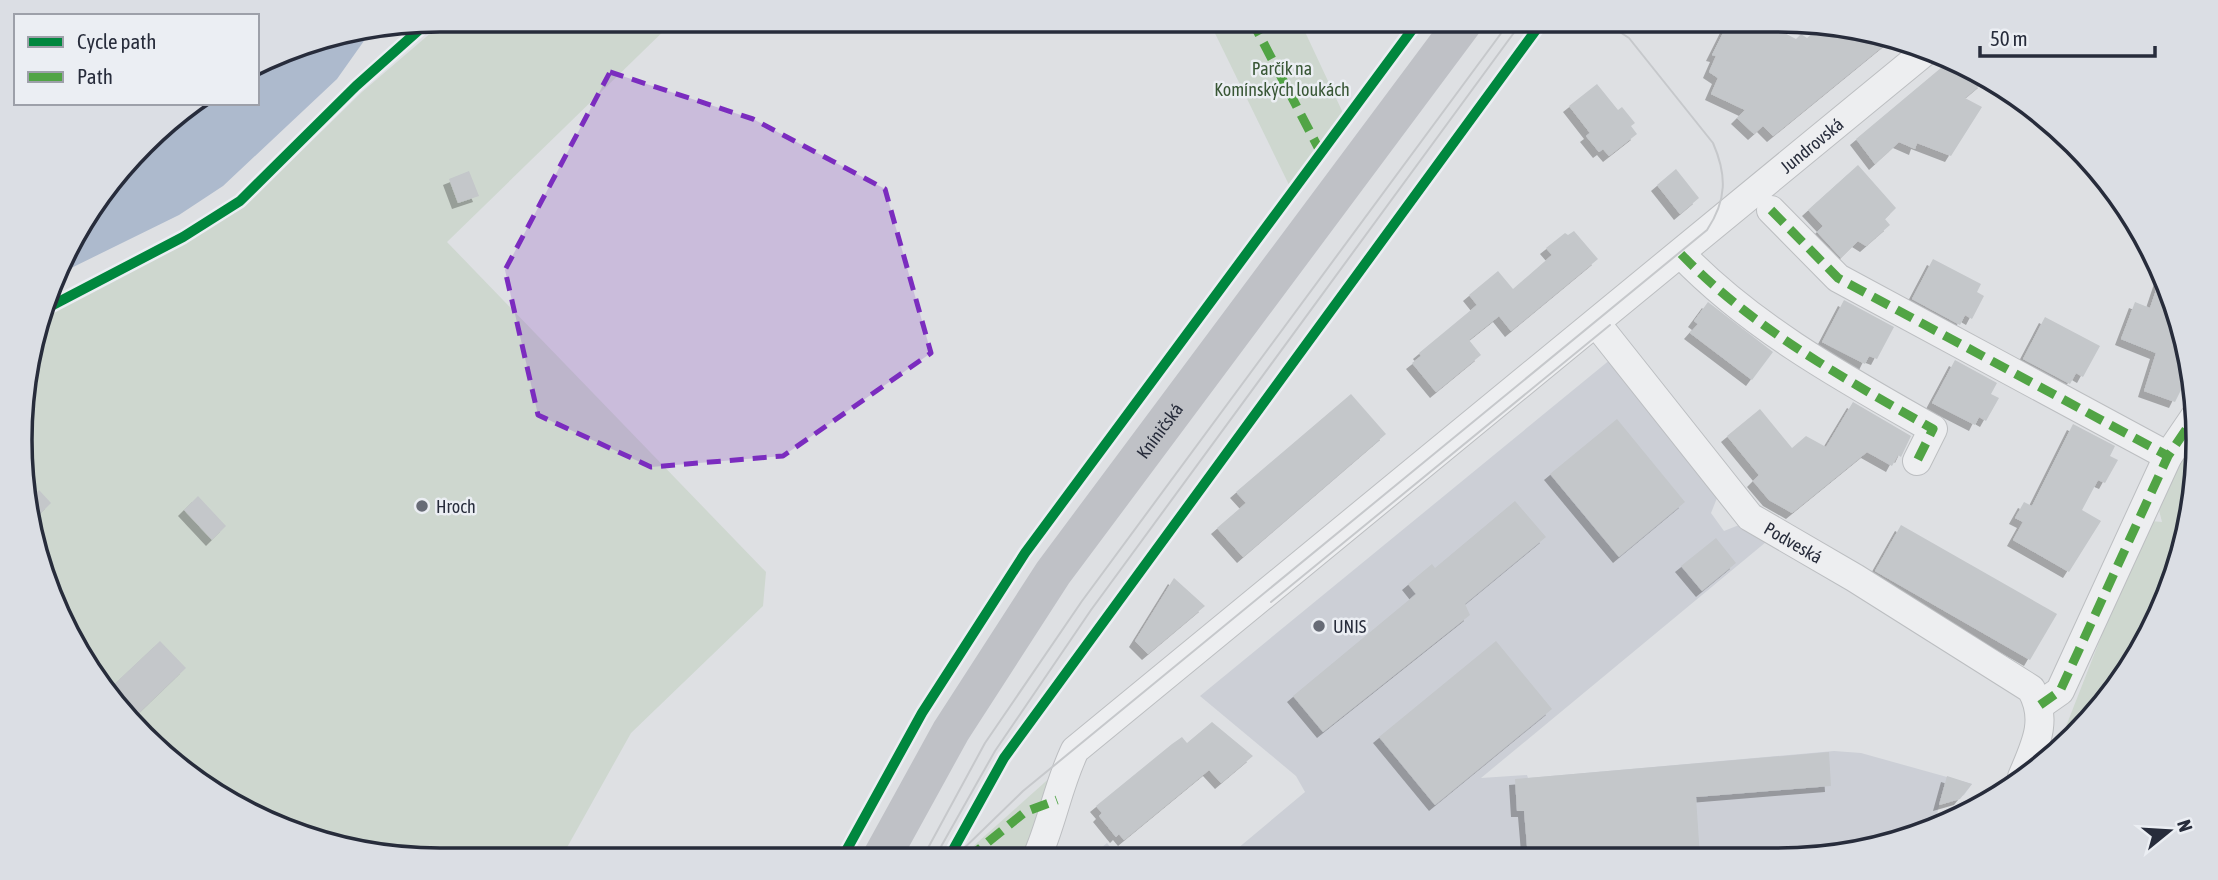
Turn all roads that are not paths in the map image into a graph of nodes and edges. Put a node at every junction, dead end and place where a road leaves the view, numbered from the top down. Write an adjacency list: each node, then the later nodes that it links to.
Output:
1 (1456, 32): 11 (main road, Kníničská)
2 (1919, 57): 4 (street, Jundrovská)
3 (1771, 210): 7 (street)
4 (1689, 248): 5 (street, Jundrovská); 8 (street)
5 (1597, 323): 9 (street, Podveská); 12 (street, Jundrovská)
6 (2186, 430): 7 (street)
7 (2168, 456): 9 (street)
8 (1917, 461)
9 (2040, 705): 10 (street)
10 (2028, 763)
11 (887, 848)
12 (1041, 848)

